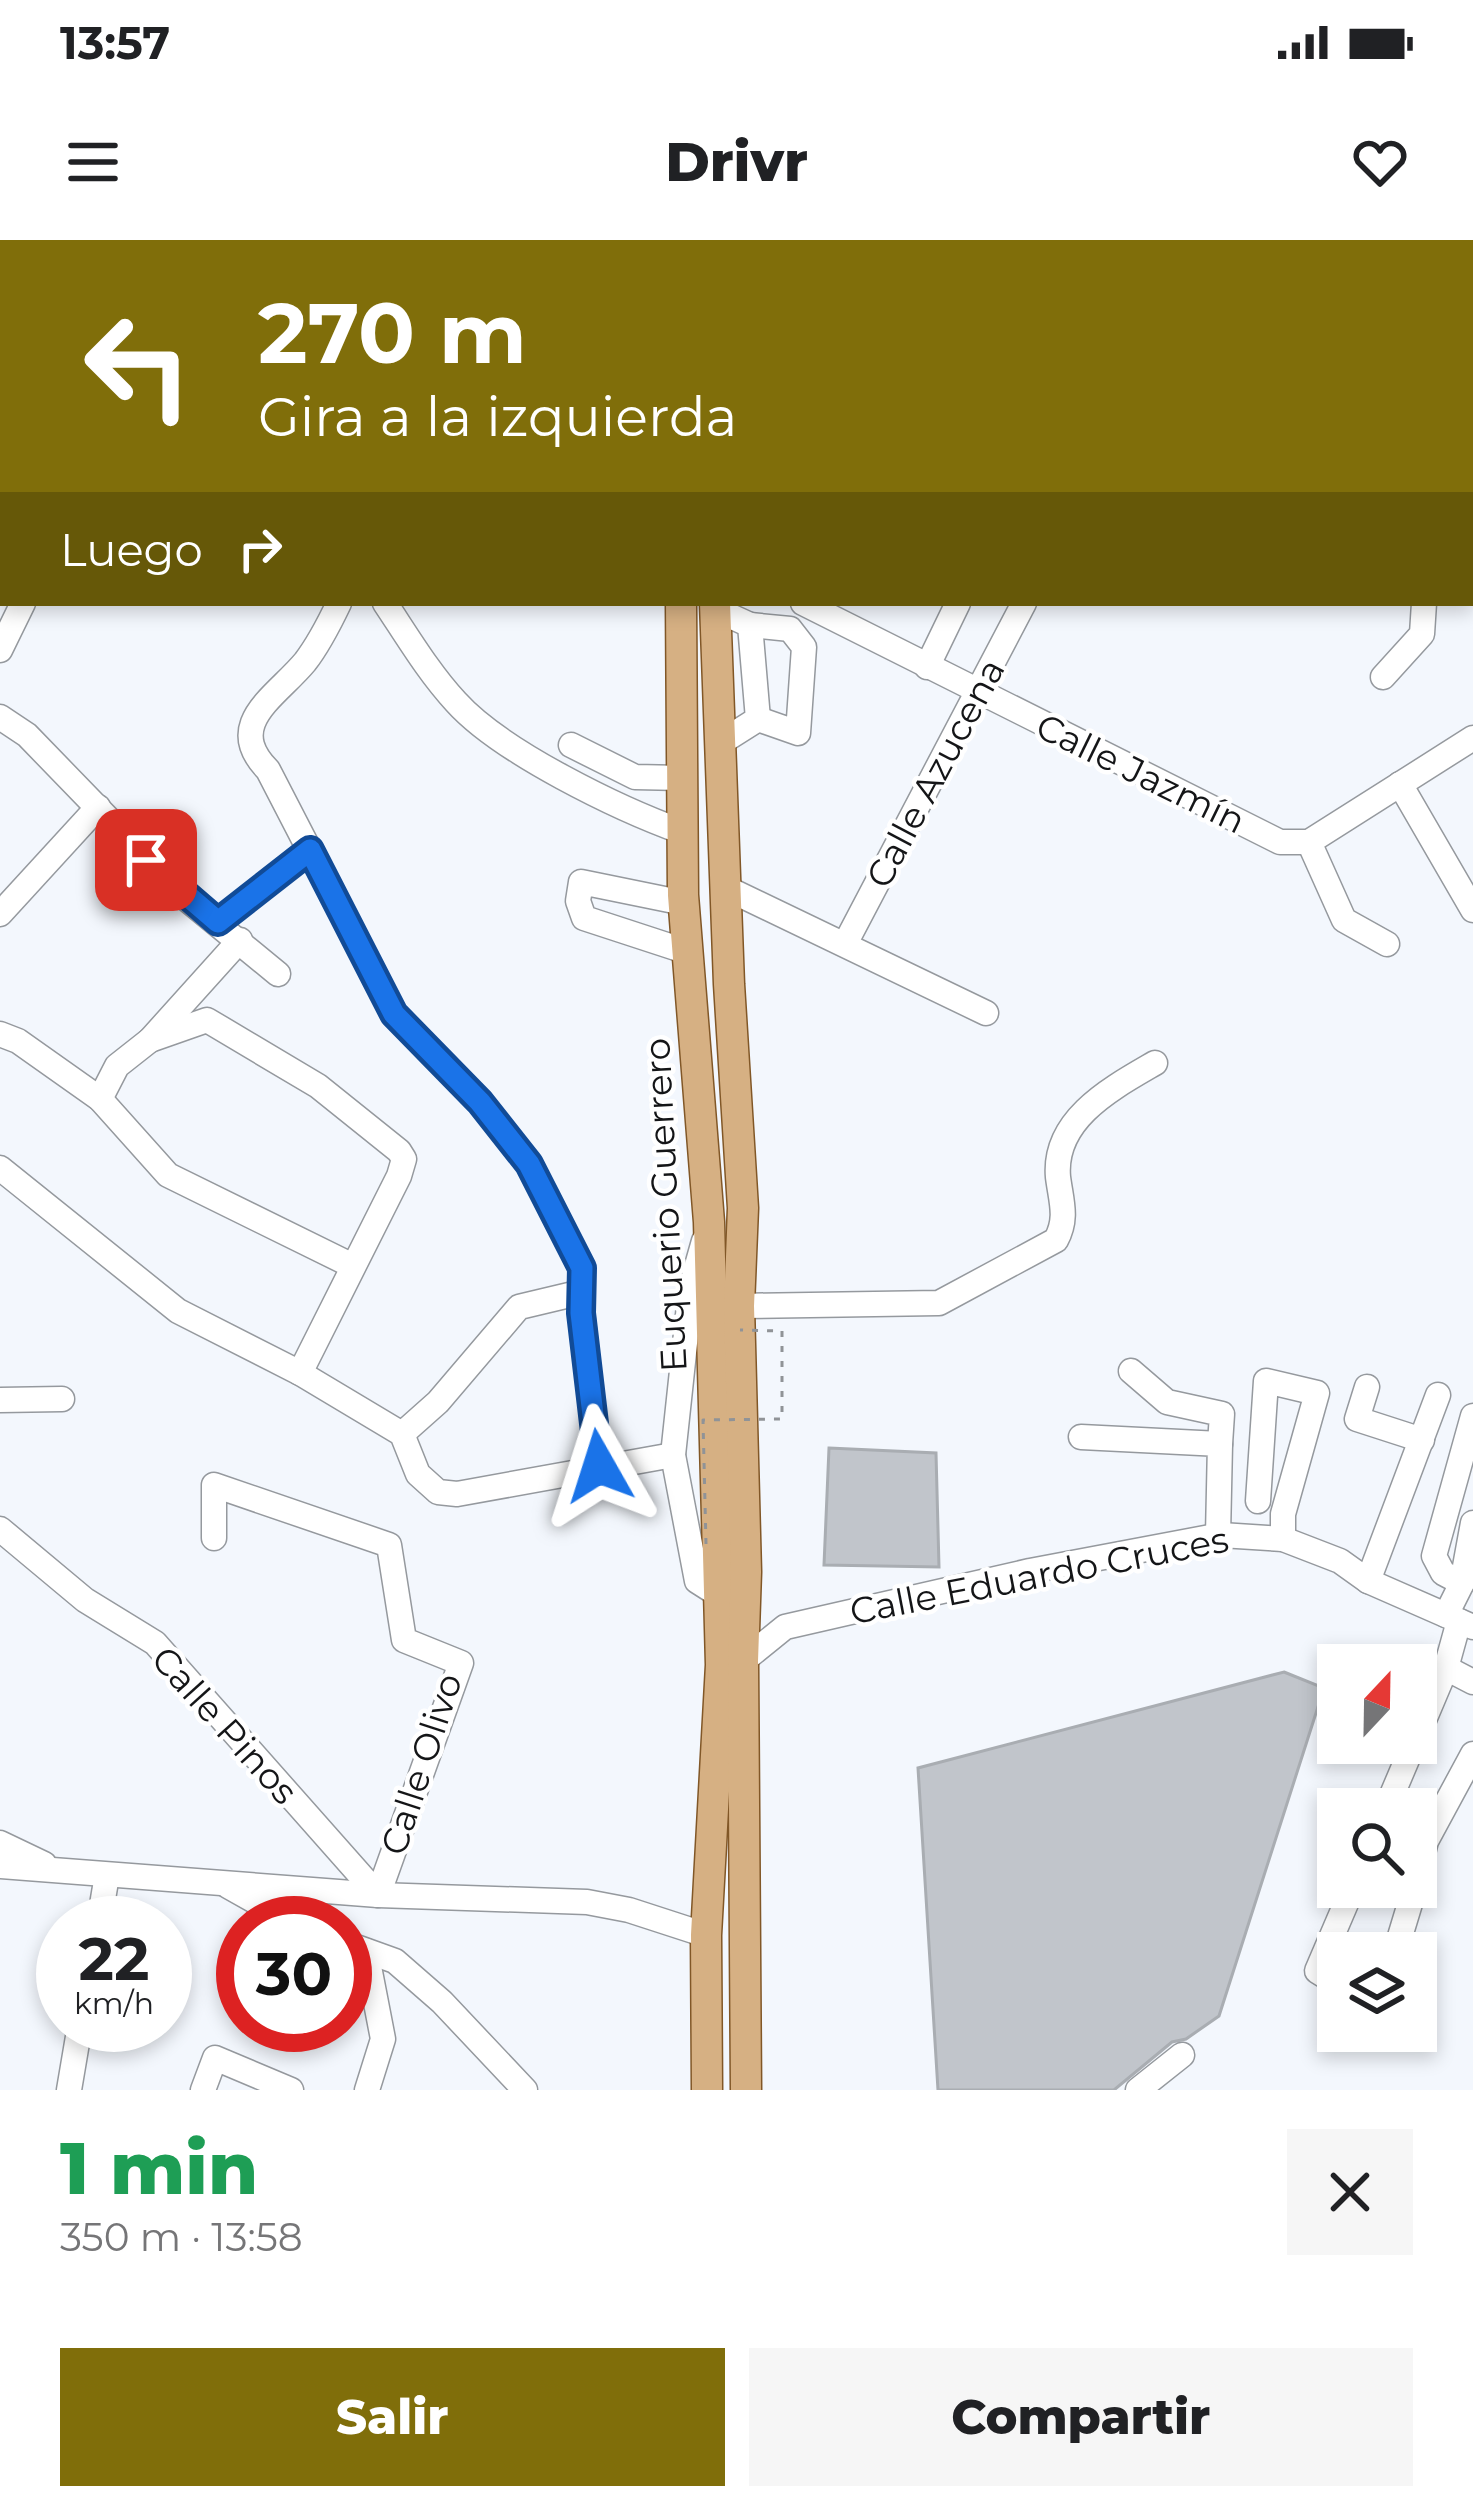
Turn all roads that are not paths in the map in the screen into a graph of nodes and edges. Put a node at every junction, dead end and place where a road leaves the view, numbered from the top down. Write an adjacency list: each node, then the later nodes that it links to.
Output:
1 (22, 606): 11 (street)
2 (337, 606): 25 (street)
3 (387, 606): 23 (street)
4 (681, 606): 20 (main road, Euquerio Guerrero)
5 (715, 606): 10 (street); 18 (main road, Euquerio Guerrero)
6 (809, 606): 12 (street, Calle Jazmín)
7 (957, 606): 12 (street)
8 (1022, 606): 14 (street, Calle Azucena)
9 (1424, 606): 13 (street)
10 (750, 625): 16 (street); 16 (street)
11 (0, 650)
12 (927, 667): 14 (street, Calle Jazmín)
13 (1383, 677)
14 (976, 692): 24 (street, Calle Jazmín); 32 (street, Calle Azucena)
15 (0, 717): 22 (street)
16 (758, 719): 18 (street)
17 (1473, 738): 21 (street)
18 (720, 743): 26 (main road, Euquerio Guerrero)
19 (572, 745): 20 (street)
20 (682, 778): 23 (main road, Euquerio Guerrero)
21 (1400, 784): 24 (street); 28 (street)
22 (98, 807): 29 (street); 30 (street)
23 (683, 832): 27 (main road, Euquerio Guerrero)
24 (1309, 842): 33 (street)
25 (310, 850): 30 (street); 46 (street)
26 (726, 888): 32 (street); 47 (main road, Euquerio Guerrero)
27 (684, 903): 34 (main road, Euquerio Guerrero); 34 (street)
28 (1473, 910)
29 (0, 914)
30 (218, 922): 31 (street)
31 (240, 940): 35 (street); 36 (street)
32 (845, 944): 37 (street)
33 (1387, 944)
34 (688, 952): 44 (main road, Euquerio Guerrero)
35 (278, 974)
36 (206, 980): 38 (street); 40 (street)
37 (986, 1013)
38 (207, 1020): 40 (street); 45 (street)
39 (0, 1034): 42 (street)
40 (150, 1040): 42 (street)
41 (1156, 1064): 47 (street)
42 (100, 1100): 45 (street)
43 (0, 1168): 49 (street)
44 (710, 1222): 59 (street); 69 (main road, Euquerio Guerrero)
45 (353, 1266): 49 (street)
46 (582, 1292): 55 (street); 60 (street)
47 (740, 1318): 71 (main road, Euquerio Guerrero)
48 (1132, 1370): 58 (street)
49 (300, 1373): 55 (street)
50 (1367, 1388): 57 (street)
51 (1438, 1395): 57 (street)
52 (62, 1399): 53 (street)
53 (0, 1400)
54 (1473, 1416): 67 (street)
55 (402, 1434): 60 (street)
56 (1081, 1437): 58 (street)
57 (1422, 1440): 68 (street)
58 (1220, 1444): 64 (street)
59 (674, 1455): 60 (street); 69 (street)
60 (599, 1466)
61 (1258, 1501): 66 (street)
62 (1473, 1523): 67 (street)
63 (0, 1529): 83 (street, Calle Pinos)
64 (1218, 1535): 66 (street, Calle Eduardo Cruces); 71 (street, Calle Eduardo Cruces)
65 (214, 1538): 83 (street, Calle Olivo)
66 (1283, 1540): 68 (street, Calle Eduardo Cruces)
67 (1466, 1574): 70 (street)
68 (1368, 1581): 70 (street, Calle Eduardo Cruces)
69 (718, 1594): 77 (main road, Euquerio Guerrero)
70 (1459, 1621): 72 (street)
71 (743, 1661): 98 (main road, Euquerio Guerrero)
72 (1446, 1668): 73 (street); 74 (street)
73 (1473, 1682)
74 (1437, 1689)
75 (1473, 1754): 76 (street)
76 (1437, 1821)
77 (712, 1823): 86 (main road, Euquerio Guerrero); 97 (main road)
78 (0, 1844): 80 (street)
79 (0, 1866): 80 (street)
80 (63, 1873): 81 (street)
81 (107, 1876): 82 (street); 84 (street)
82 (226, 1885): 83 (street); 85 (street)
83 (378, 1895): 86 (street)
84 (104, 1896)
85 (246, 1896)
86 (706, 1935): 96 (main road, Euquerio Guerrero)
87 (372, 1953): 95 (street)
88 (372, 2002): 94 (street)
89 (75, 2052): 91 (street)
90 (1183, 2055): 99 (street)
91 (69, 2090)
92 (203, 2090): 93 (street)
93 (290, 2090)
94 (367, 2090)
95 (525, 2090)
96 (707, 2090)
97 (729, 2090)
98 (746, 2090)
99 (1138, 2090)

